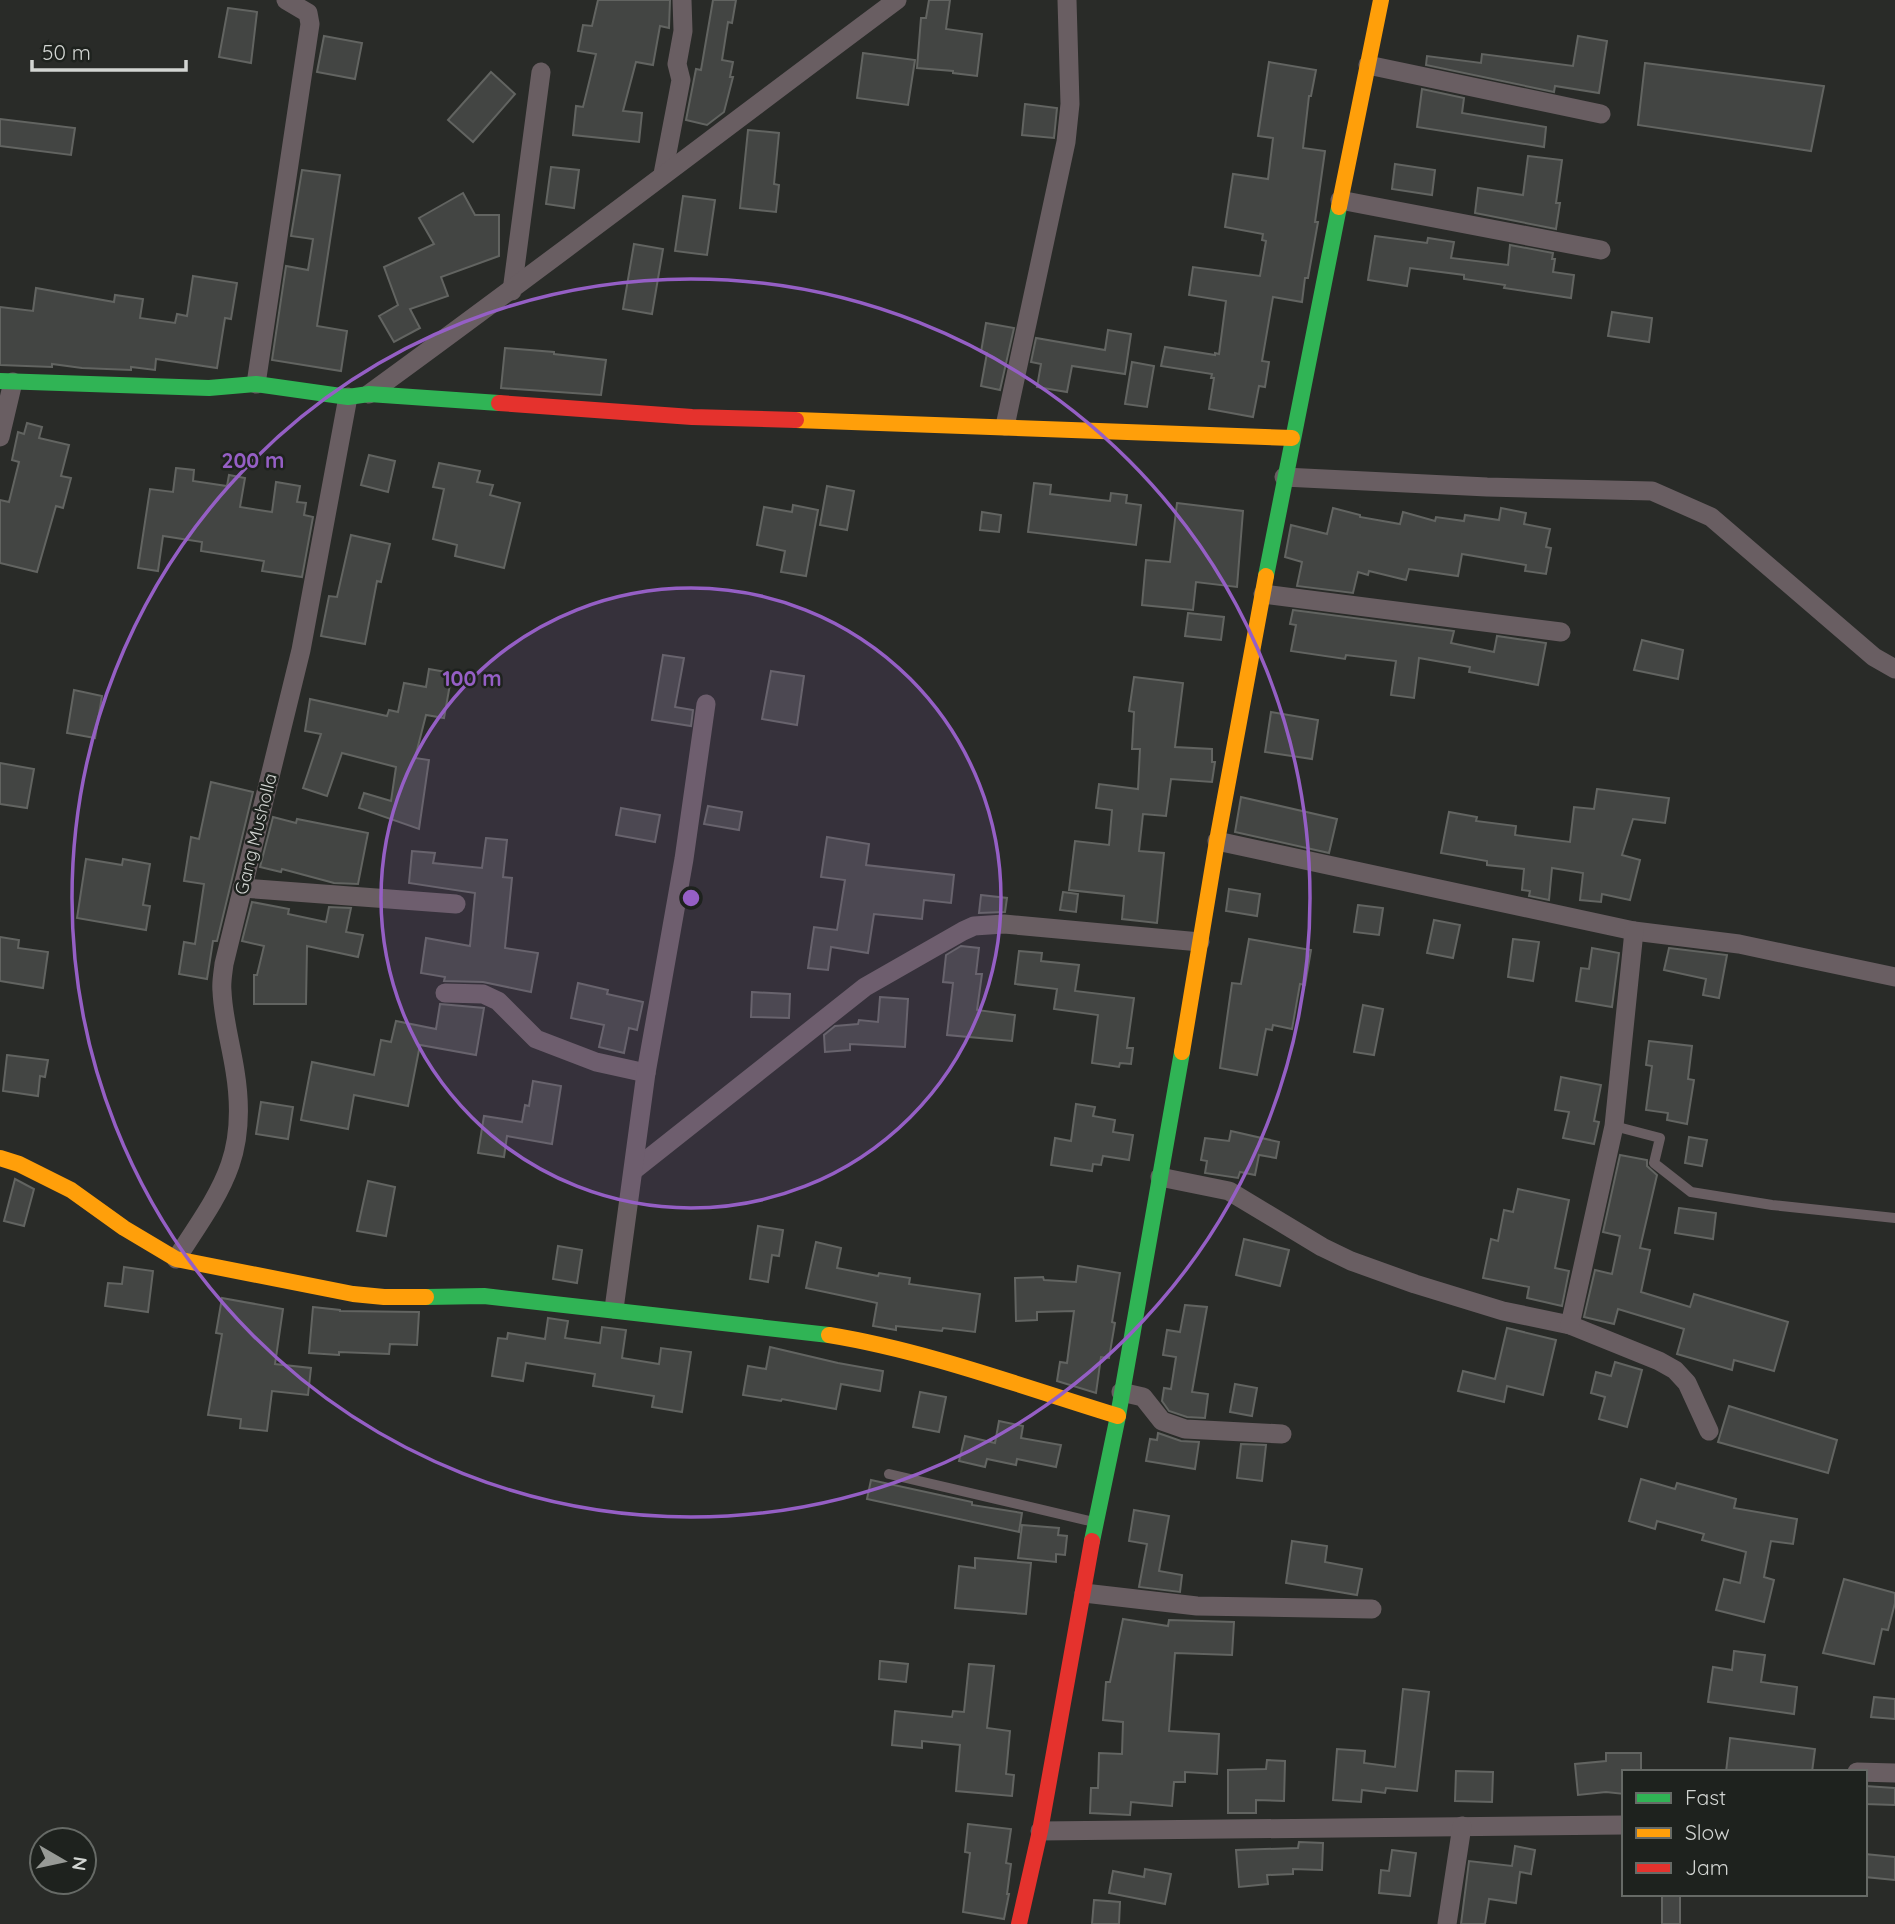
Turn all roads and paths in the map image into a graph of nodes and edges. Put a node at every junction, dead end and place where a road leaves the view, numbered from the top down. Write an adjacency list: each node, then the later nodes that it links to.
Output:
1 (286, 0): 14 (street)
2 (682, 0): 9 (street)
3 (897, 0): 9 (street)
4 (1067, 0): 17 (street)
5 (1381, 0): 6 (street)
6 (1368, 65): 8 (street); 10 (street)
7 (541, 72): 12 (street)
8 (1601, 114)
9 (663, 174): 12 (street)
10 (1340, 200): 11 (street); 19 (street)
11 (1601, 250)
12 (512, 291): 15 (street)
13 (6, 381): 14 (street); 18 (street)
14 (257, 384): 16 (street)
15 (369, 394): 16 (street); 17 (street)
16 (348, 397): 26 (street, Gang Musholla)
17 (1005, 426): 19 (street)
18 (0, 437)
19 (1292, 438): 20 (street)
20 (1284, 477): 21 (street); 23 (street)
21 (1263, 594): 22 (street); 25 (street)
22 (1561, 632)
23 (1895, 670)
24 (706, 704): 32 (street)
25 (1222, 842): 28 (street); 29 (street)
26 (242, 888): 27 (street); 38 (street, Gang Musholla)
27 (456, 904)
28 (1634, 931): 30 (street); 33 (street)
29 (1200, 942): 35 (street); 36 (street)
30 (1895, 977)
31 (445, 993): 32 (street)
32 (646, 1073): 35 (street)
33 (1614, 1126): 37 (lane); 40 (street)
34 (0, 1158): 38 (street)
35 (634, 1170): 39 (street)
36 (1160, 1177): 40 (street); 41 (street)
37 (1895, 1218)
38 (176, 1259): 39 (street)
39 (614, 1309): 42 (street)
40 (1570, 1325): 43 (street)
41 (1121, 1392): 42 (street); 44 (street)
42 (1118, 1416): 46 (street)
43 (1709, 1431)
44 (1282, 1434)
45 (888, 1474): 46 (lane)
46 (1095, 1522): 47 (street)
47 (1084, 1593): 48 (street); 53 (street)
48 (1372, 1609)
49 (1867, 1772): 50 (street)
50 (1895, 1773)
51 (1622, 1825): 52 (street)
52 (1462, 1826): 53 (street); 55 (street)
53 (1040, 1831): 54 (street)
54 (1019, 1924)
55 (1447, 1924)

